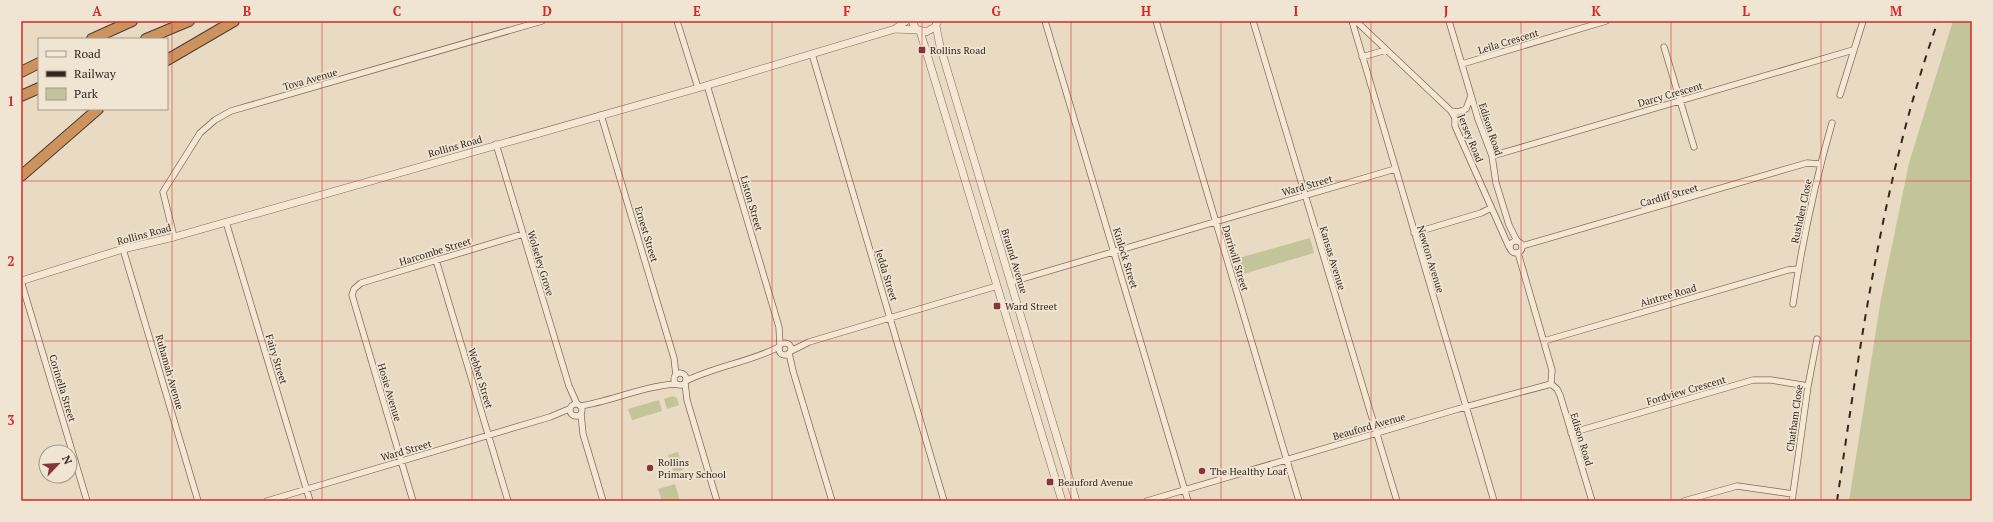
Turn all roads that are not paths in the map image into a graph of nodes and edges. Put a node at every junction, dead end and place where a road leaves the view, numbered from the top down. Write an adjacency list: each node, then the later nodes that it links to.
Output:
1 (132, 21): 19 (highway)
2 (189, 21): 20 (highway)
3 (234, 21): 26 (highway)
4 (542, 21): 59 (street, Tova Avenue)
5 (677, 21): 32 (street)
6 (906, 21): 17 (street, Rollins Road)
7 (912, 21): 18 (street)
8 (1045, 21): 64 (street, Kinlock Street)
9 (1156, 21): 56 (street, Darriwill Street)
10 (1253, 21): 53 (street, Kansas Avenue)
11 (1352, 21): 25 (street, Newton Avenue)
12 (1356, 21): 22 (street, Jersey Road)
13 (1449, 21): 28 (street, Edison Road)
14 (1606, 21): 28 (street, Leila Crescent)
15 (1863, 21): 23 (street)
16 (938, 23): 18 (street, Rollins Road); 69 (street, Braund Avenue)
17 (895, 29): 18 (street, Rollins Road); 24 (street, Rollins Road)
18 (919, 31): 70 (street)
19 (94, 38)
20 (148, 38)
21 (1664, 47): 36 (street)
22 (1386, 50): 25 (street); 39 (street, Jersey Road)
23 (1853, 50): 33 (street); 36 (street, Darcy Crescent)
24 (812, 54): 30 (street, Rollins Road); 73 (street, Jedda Street)
25 (1362, 57): 50 (street, Newton Avenue)
26 (168, 59)
27 (38, 64): 29 (highway)
28 (1462, 64): 35 (street, Edison Road)
29 (21, 72)
30 (707, 85): 32 (street, Rollins Road); 74 (street, Liston Street)
31 (38, 88): 34 (highway)
32 (698, 88): 41 (street, Rollins Road)
33 (1840, 95)
34 (21, 96)
35 (1471, 96): 37 (street); 43 (street, Edison Road)
36 (1680, 101): 46 (street); 47 (street, Darcy Crescent)
37 (1466, 109): 40 (street); 43 (street)
38 (97, 110): 48 (highway)
39 (1450, 111): 40 (street); 42 (street, Jersey Road)
40 (1458, 112): 42 (street)
41 (602, 115): 45 (street, Rollins Road); 83 (street, Ernest Street)
42 (1455, 118): 54 (street, Jersey Road)
43 (1478, 119): 47 (street, Edison Road)
44 (1832, 123): 49 (street, Rushden Close)
45 (496, 144): 55 (street, Rollins Road); 58 (street, Wolseley Grove)
46 (1694, 147)
47 (1492, 156): 60 (street, Edison Road)
48 (41, 157): 51 (highway); 52 (highway)
49 (1820, 164): 61 (street, Cardiff Street); 67 (street, Rushden Close)
50 (1395, 169): 53 (street, Ward Street); 57 (street, Newton Avenue)
51 (21, 172)
52 (21, 176)
53 (1305, 196): 56 (street, Ward Street); 96 (street, Kansas Avenue)
54 (1491, 208): 57 (street); 62 (street, Jersey Road)
55 (226, 222): 59 (street, Rollins Road); 100 (street, Fairy Street)
56 (1216, 222): 64 (street, Ward Street); 98 (street, Darriwill Street)
57 (1414, 233): 91 (street, Newton Avenue)
58 (523, 234): 66 (street, Harcombe Street); 86 (street, Wolseley Grove)
59 (174, 237): 63 (street, Rollins Road)
60 (1517, 241): 61 (street); 62 (street)
61 (1522, 246): 65 (street)
62 (1510, 247): 65 (street)
63 (123, 249): 68 (street, Rollins Road); 104 (street, Ruhamah Avenue)
64 (1114, 252): 69 (street, Ward Street); 101 (street, Kinlock Street)
65 (1518, 253): 76 (street)
66 (436, 260): 71 (street, Harcombe Street); 97 (street, Webber Street)
67 (1798, 269): 72 (street, Rushden Close); 76 (street, Aintree Road)
68 (21, 281): 103 (street, Corinella Street)
69 (1011, 282): 70 (street, Ward Street); 114 (street, Braund Avenue)
70 (997, 286): 73 (street, Ward Street); 113 (street)
71 (354, 288): 99 (street, Hosie Avenue)
72 (1794, 304)
73 (890, 318): 77 (street, Ward Street); 112 (street, Jedda Street)
74 (779, 327): 78 (street, Liston Street); 79 (street, Liston Street)
75 (1817, 339): 87 (street, Chatham Close)
76 (1544, 341): 85 (street)
77 (809, 342): 78 (street, Ward Street); 80 (street, Ward Street)
78 (788, 343): 79 (street, Ward Street); 80 (street, Liston Street)
79 (780, 346): 80 (street); 81 (street, Ward Street)
80 (786, 353): 81 (street, Ward Street); 111 (street)
81 (763, 355): 82 (street, Ward Street)
82 (700, 374): 83 (street, Ward Street); 84 (street, Ward Street)
83 (678, 378): 84 (street, Ward Street); 84 (street, Ernest Street); 88 (street, Ernest Street); 89 (street, Ward Street)
84 (686, 382): 88 (street, Ernest Street)
85 (1550, 384): 91 (street, Beauford Avenue); 94 (street, Edison Road)
86 (569, 386): 90 (street, Wolseley Grove); 92 (street, Wolseley Grove)
87 (1808, 386): 94 (street, Fordview Crescent); 102 (street, Chatham Close)
88 (687, 400): 110 (street, Ernest Street)
89 (600, 403): 90 (street, Ward Street); 93 (street, Ward Street)
90 (579, 405): 92 (street, Ward Street); 93 (street, Wolseley Grove)
91 (1466, 407): 96 (street, Beauford Avenue); 119 (street, Newton Avenue)
92 (571, 411): 93 (street, Ward Street); 95 (street, Wolseley Grove); 97 (street, Ward Street)
93 (581, 413): 95 (street, Wolseley Grove)
94 (1571, 432): 120 (street, Edison Road)
95 (583, 434): 109 (street, Wolseley Grove)
96 (1376, 434): 98 (street, Beauford Avenue); 118 (street, Kansas Avenue)
97 (489, 436): 99 (street, Ward Street); 108 (street, Webber Street)
98 (1286, 460): 101 (street, Beauford Avenue); 117 (street, Darriwill Street)
99 (402, 461): 100 (street, Ward Street); 107 (street, Hosie Avenue)
100 (306, 489): 105 (street, Ward Street); 106 (street, Fairy Street)
101 (1185, 490): 115 (street, Beauford Avenue); 116 (street, Kinlock Street)
102 (1793, 494): 121 (street); 122 (street, Chatham Close)
103 (87, 501)
104 (198, 501)
105 (267, 501)
106 (310, 501)
107 (413, 501)
108 (508, 501)
109 (603, 501)
110 (717, 501)
111 (832, 501)
112 (944, 501)
113 (1062, 501)
114 (1076, 501)
115 (1148, 501)
116 (1188, 501)
117 (1299, 501)
118 (1396, 501)
119 (1494, 501)
120 (1592, 501)
121 (1684, 501)
122 (1792, 501)

